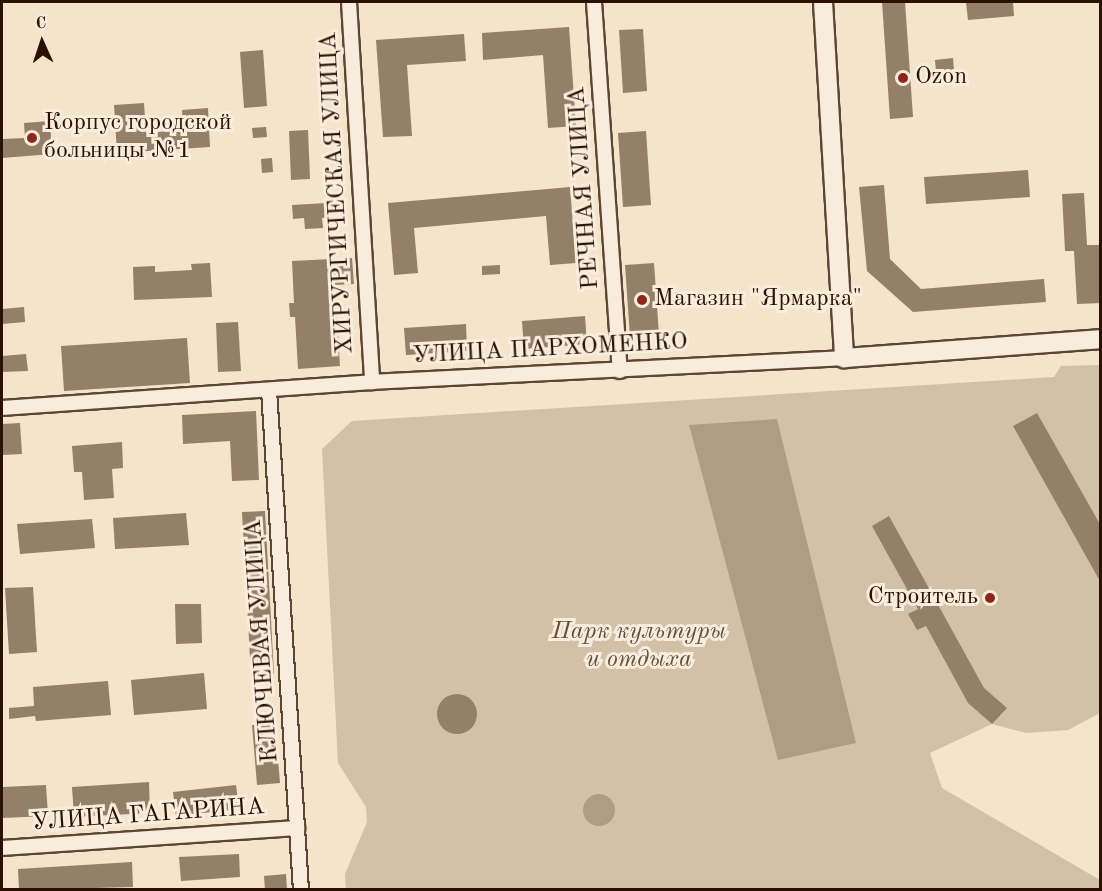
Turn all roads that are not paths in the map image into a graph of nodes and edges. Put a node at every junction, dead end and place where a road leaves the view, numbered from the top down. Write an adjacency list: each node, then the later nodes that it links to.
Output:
1 (349, 2): 7 (street, ХИРУРГИЧЕСКАЯ УЛИЦА)
2 (594, 2): 6 (street, РЕЧНАЯ УЛИЦА)
3 (823, 2): 5 (street)
4 (1101, 339): 5 (street, УЛИЦА ПАРХОМЕНКО)
5 (843, 358): 6 (street, УЛИЦА ПАРХОМЕНКО)
6 (620, 371): 7 (street, УЛИЦА ПАРХОМЕНКО)
7 (372, 382): 8 (street, УЛИЦА ПАРХОМЕНКО)
8 (269, 390): 9 (street, УЛИЦА ПАРХОМЕНКО); 10 (street, КЛЮЧЕВАЯ УЛИЦА)
9 (2, 408)
10 (297, 828): 11 (street, УЛИЦА ГАГАРИНА); 12 (street, КЛЮЧЕВАЯ УЛИЦА)
11 (2, 848)
12 (301, 890)

